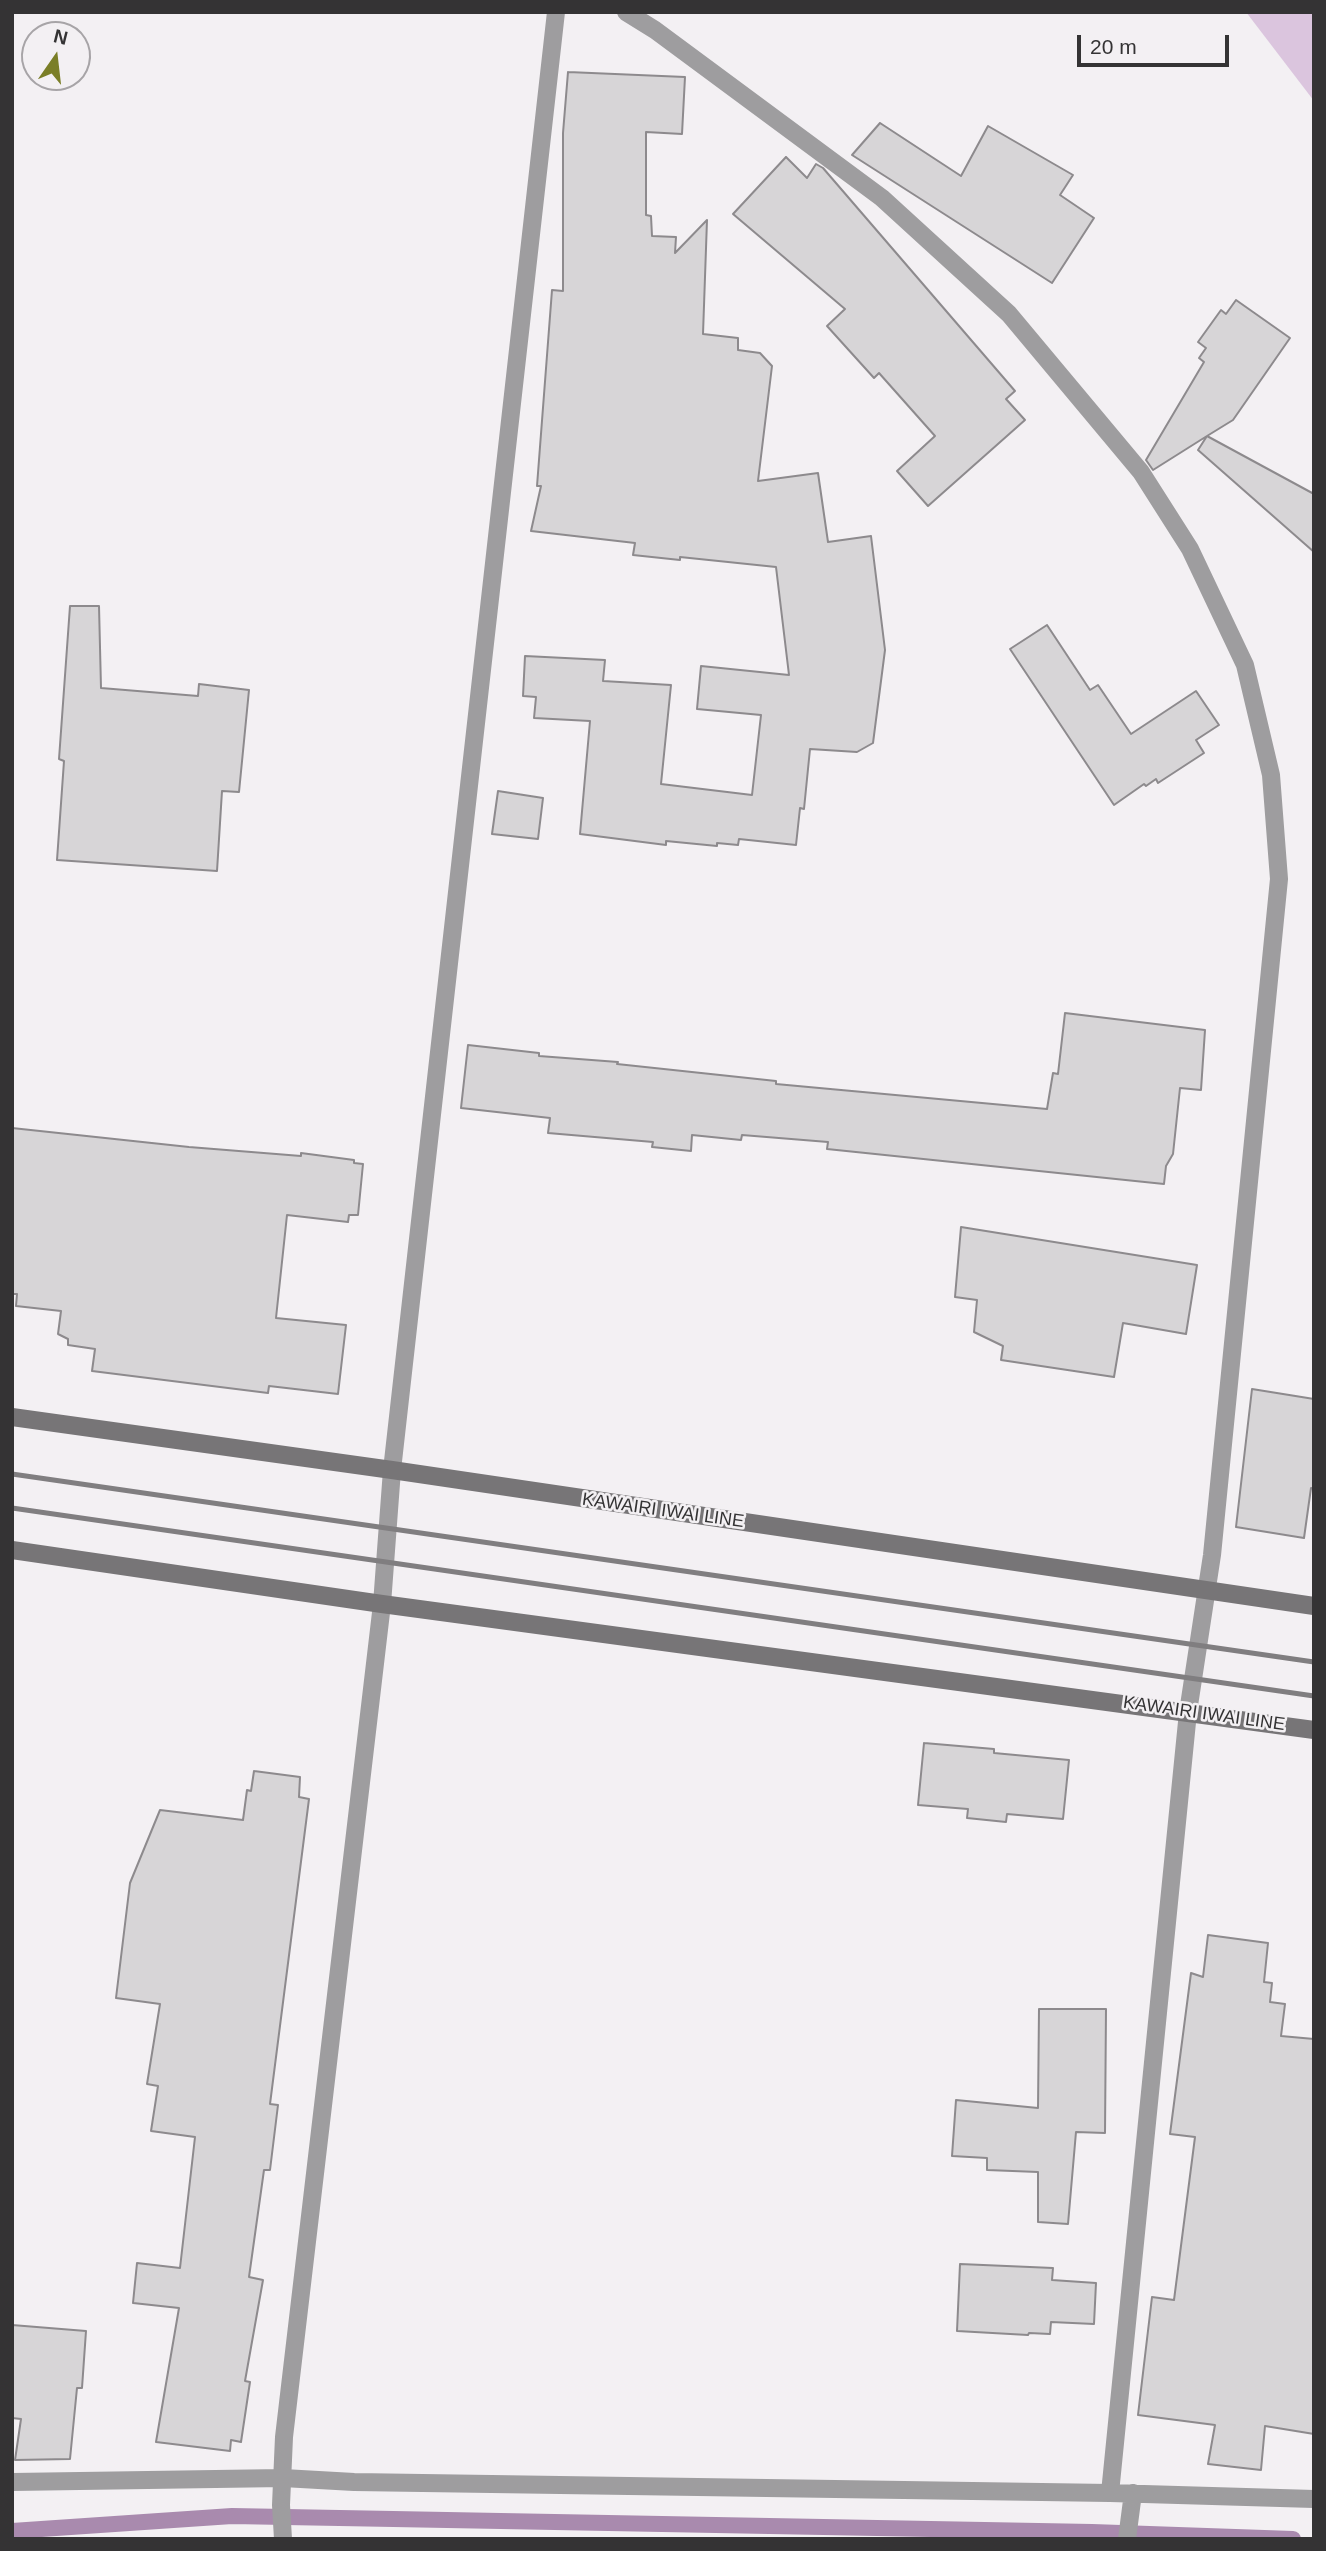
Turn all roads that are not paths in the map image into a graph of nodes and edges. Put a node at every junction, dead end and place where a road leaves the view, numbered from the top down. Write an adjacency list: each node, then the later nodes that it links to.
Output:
1 (556, 12): 4 (street)
2 (626, 12): 6 (street)
3 (12, 1417): 4 (main road, KAWAIRI IWAI LINE)
4 (392, 1471): 6 (main road, KAWAIRI IWAI LINE); 7 (street)
5 (12, 1550): 7 (main road, KAWAIRI IWAI LINE)
6 (1208, 1591): 8 (main road, KAWAIRI IWAI LINE); 9 (street)
7 (382, 1604): 9 (main road, KAWAIRI IWAI LINE); 11 (street)
8 (1314, 1606)
9 (1188, 1712): 10 (main road, KAWAIRI IWAI LINE); 13 (street)
10 (1314, 1730)
11 (283, 2478): 12 (street); 13 (street); 16 (street)
12 (12, 2482)
13 (1110, 2493): 14 (street)
14 (1133, 2493): 15 (street); 17 (street)
15 (1314, 2499)
16 (283, 2535)
17 (1127, 2539)

